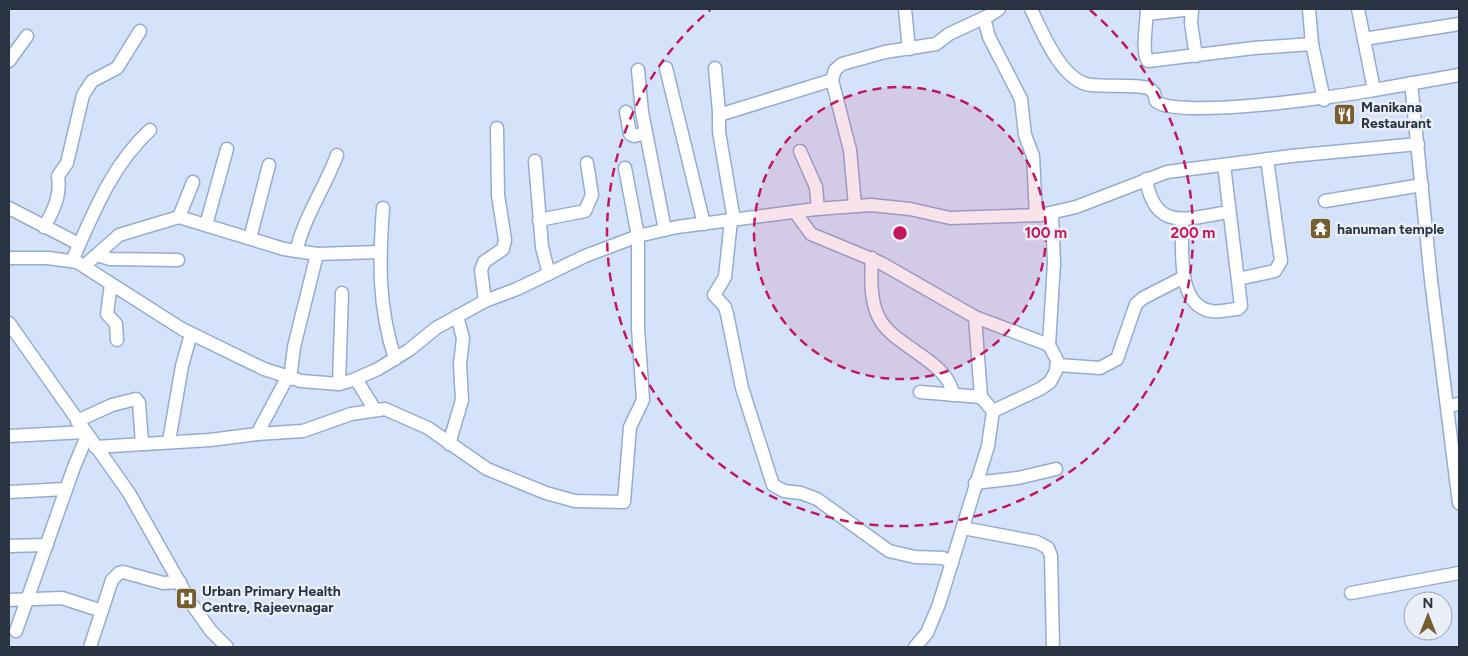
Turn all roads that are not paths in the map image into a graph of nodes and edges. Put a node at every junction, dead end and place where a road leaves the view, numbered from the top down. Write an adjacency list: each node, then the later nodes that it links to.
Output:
1 (905, 9): 14 (street)
2 (998, 9): 8 (street)
3 (1031, 9): 24 (street)
4 (1192, 9): 7 (street); 15 (street)
5 (1309, 9): 13 (street)
6 (1358, 9): 12 (street)
7 (1147, 11): 15 (street)
8 (984, 18): 14 (street); 51 (street)
9 (1459, 24): 12 (street)
10 (140, 31): 58 (street)
11 (27, 36): 16 (street)
12 (1364, 38): 23 (street)
13 (1312, 44): 15 (street); 24 (street)
14 (909, 49): 21 (street)
15 (1196, 56)
16 (9, 60)
17 (666, 68): 56 (street)
18 (714, 68): 26 (street)
19 (638, 70): 29 (street)
20 (1459, 75): 22 (street)
21 (832, 80): 26 (street); 44 (street)
22 (1410, 84): 23 (street); 30 (street)
23 (1374, 90): 24 (street)
24 (1324, 100)
25 (626, 112): 29 (street)
26 (719, 115): 55 (street)
27 (497, 128): 77 (street)
28 (150, 130): 62 (street)
29 (646, 133): 59 (street)
30 (1418, 144): 34 (street); 42 (street)
31 (227, 149): 57 (street)
32 (800, 151): 47 (street)
33 (337, 155): 63 (street)
34 (1267, 159): 38 (street); 74 (street)
35 (535, 162): 54 (street)
36 (587, 163): 54 (street)
37 (269, 165): 61 (street)
38 (1224, 165): 40 (street); 49 (street)
39 (625, 168): 60 (street)
40 (1146, 179): 50 (street); 53 (street)
41 (193, 182): 52 (street)
42 (1422, 185): 43 (street); 92 (street)
43 (1324, 201)
44 (855, 206): 47 (street); 51 (street)
45 (9, 208): 58 (street)
46 (383, 208): 64 (street)
47 (818, 209): 48 (street)
48 (794, 212): 55 (street); 68 (street)
49 (1229, 212): 53 (street); 74 (street)
50 (1052, 214): 51 (street); 83 (street)
51 (1036, 216)
52 (179, 217): 57 (street); 66 (street)
53 (1182, 219): 73 (street)
54 (539, 220): 72 (street)
55 (733, 220): 56 (street); 111 (street)
56 (704, 224): 59 (street)
57 (206, 225): 61 (street)
58 (44, 227): 62 (street)
59 (665, 230): 60 (street)
60 (638, 236): 72 (street); 101 (street)
61 (250, 238): 63 (street)
62 (79, 244): 70 (street)
63 (296, 251): 65 (street)
64 (379, 252): 65 (street); 84 (street)
65 (317, 254): 86 (street)
66 (97, 255): 69 (street); 71 (street)
67 (9, 258): 70 (street)
68 (872, 258): 79 (street); 90 (street)
69 (178, 260)
70 (72, 261): 71 (street)
71 (84, 266): 75 (street)
72 (550, 274): 77 (street)
73 (1184, 277): 74 (street); 85 (street)
74 (1238, 278)
75 (112, 284): 81 (street); 82 (street)
76 (342, 293): 88 (street)
77 (484, 301): 78 (street)
78 (457, 316): 84 (street); 101 (street)
79 (975, 317): 83 (street); 91 (street)
80 (9, 323): 95 (street)
81 (191, 334): 86 (street); 99 (street)
82 (117, 340)
83 (1049, 345): 85 (street)
84 (394, 359): 87 (street)
85 (1058, 365): 94 (street)
86 (288, 378): 88 (street); 97 (street)
87 (356, 379): 88 (street); 93 (street)
88 (338, 384)
89 (920, 392): 90 (street)
90 (953, 395): 91 (street)
91 (981, 397): 94 (street)
92 (1453, 405): 107 (street)
93 (375, 410): 97 (street); 101 (street)
94 (993, 411): 104 (street)
95 (77, 421): 96 (street); 100 (street)
96 (86, 434): 98 (street); 102 (street); 105 (street)
97 (256, 434): 99 (street)
98 (9, 436)
99 (169, 441): 100 (street)
100 (142, 443): 102 (street)
101 (449, 444)
102 (95, 447): 113 (street)
103 (1056, 469): 104 (street)
104 (975, 483): 108 (street)
105 (66, 489): 106 (street); 109 (street)
106 (9, 492)
107 (1459, 503)
108 (963, 528): 111 (street); 122 (street)
109 (47, 545): 110 (street); 115 (street)
110 (9, 546)
111 (952, 563): 121 (street)
112 (1459, 573): 114 (street)
113 (180, 582): 117 (street); 120 (street)
114 (1351, 594)
115 (28, 599): 116 (street); 117 (street); 118 (street)
116 (9, 600)
117 (102, 611): 119 (street)
118 (16, 631)
119 (90, 647)
120 (226, 647)
121 (915, 647)
122 (1053, 647)

